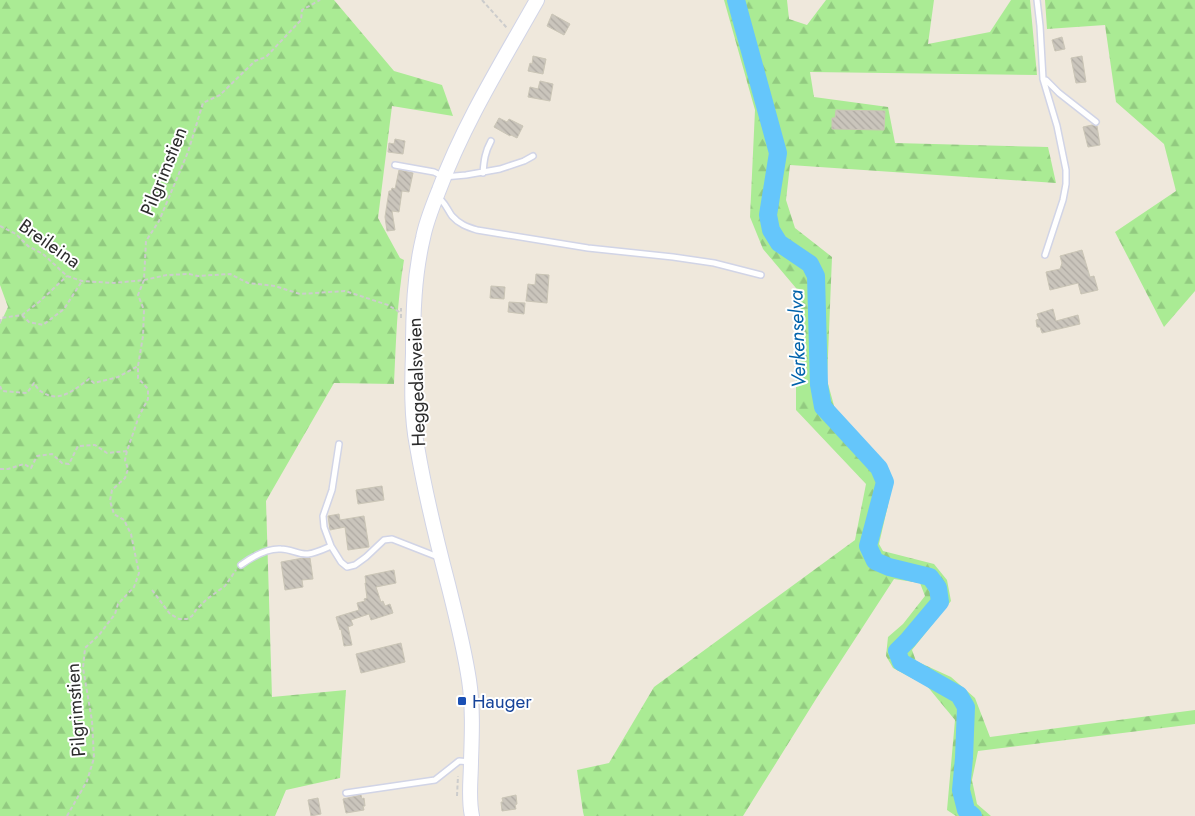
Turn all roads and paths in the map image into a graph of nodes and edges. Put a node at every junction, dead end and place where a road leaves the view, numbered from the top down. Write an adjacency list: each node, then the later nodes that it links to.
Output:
1 (320, 0): 18 (path, Pilgrimstien)
2 (482, 0): 5 (path)
3 (537, 0): 5 (main road, Heggedalsveien)
4 (1037, 0): 6 (lane)
5 (518, 34): 12 (main road, Heggedalsveien)
6 (1043, 79): 7 (lane); 15 (lane)
7 (1096, 122)
8 (491, 141): 11 (lane)
9 (533, 156): 11 (lane)
10 (395, 165): 12 (lane)
11 (484, 173): 12 (lane)
12 (444, 177): 13 (main road, Heggedalsveien)
13 (436, 197): 16 (lane); 31 (main road, Heggedalsveien)
14 (0, 226): 17 (path, Breileina)
15 (1045, 255)
16 (761, 275)
17 (67, 276): 19 (path, Breileina); 22 (path)
18 (144, 280): 19 (path, Breileina); 21 (path, Breileina); 25 (path, Pilgrimstien)
19 (82, 281): 22 (path)
20 (401, 305): 21 (path)
21 (401, 313): 23 (path)
22 (22, 315): 24 (path)
23 (401, 322)
24 (0, 323)
25 (138, 366): 26 (path); 28 (path, Pilgrimstien)
26 (0, 386)
27 (338, 444): 30 (lane)
28 (127, 450): 29 (path); 37 (path, Pilgrimstien)
29 (0, 469)
30 (331, 546): 31 (lane); 32 (lane)
31 (441, 558): 34 (main road, Heggedalsveien)
32 (241, 565): 33 (path)
33 (152, 590)
34 (465, 762): 35 (lane); 36 (path); 38 (main road, Heggedalsveien)
35 (346, 793)
36 (457, 797)
37 (67, 816)
38 (472, 816)

